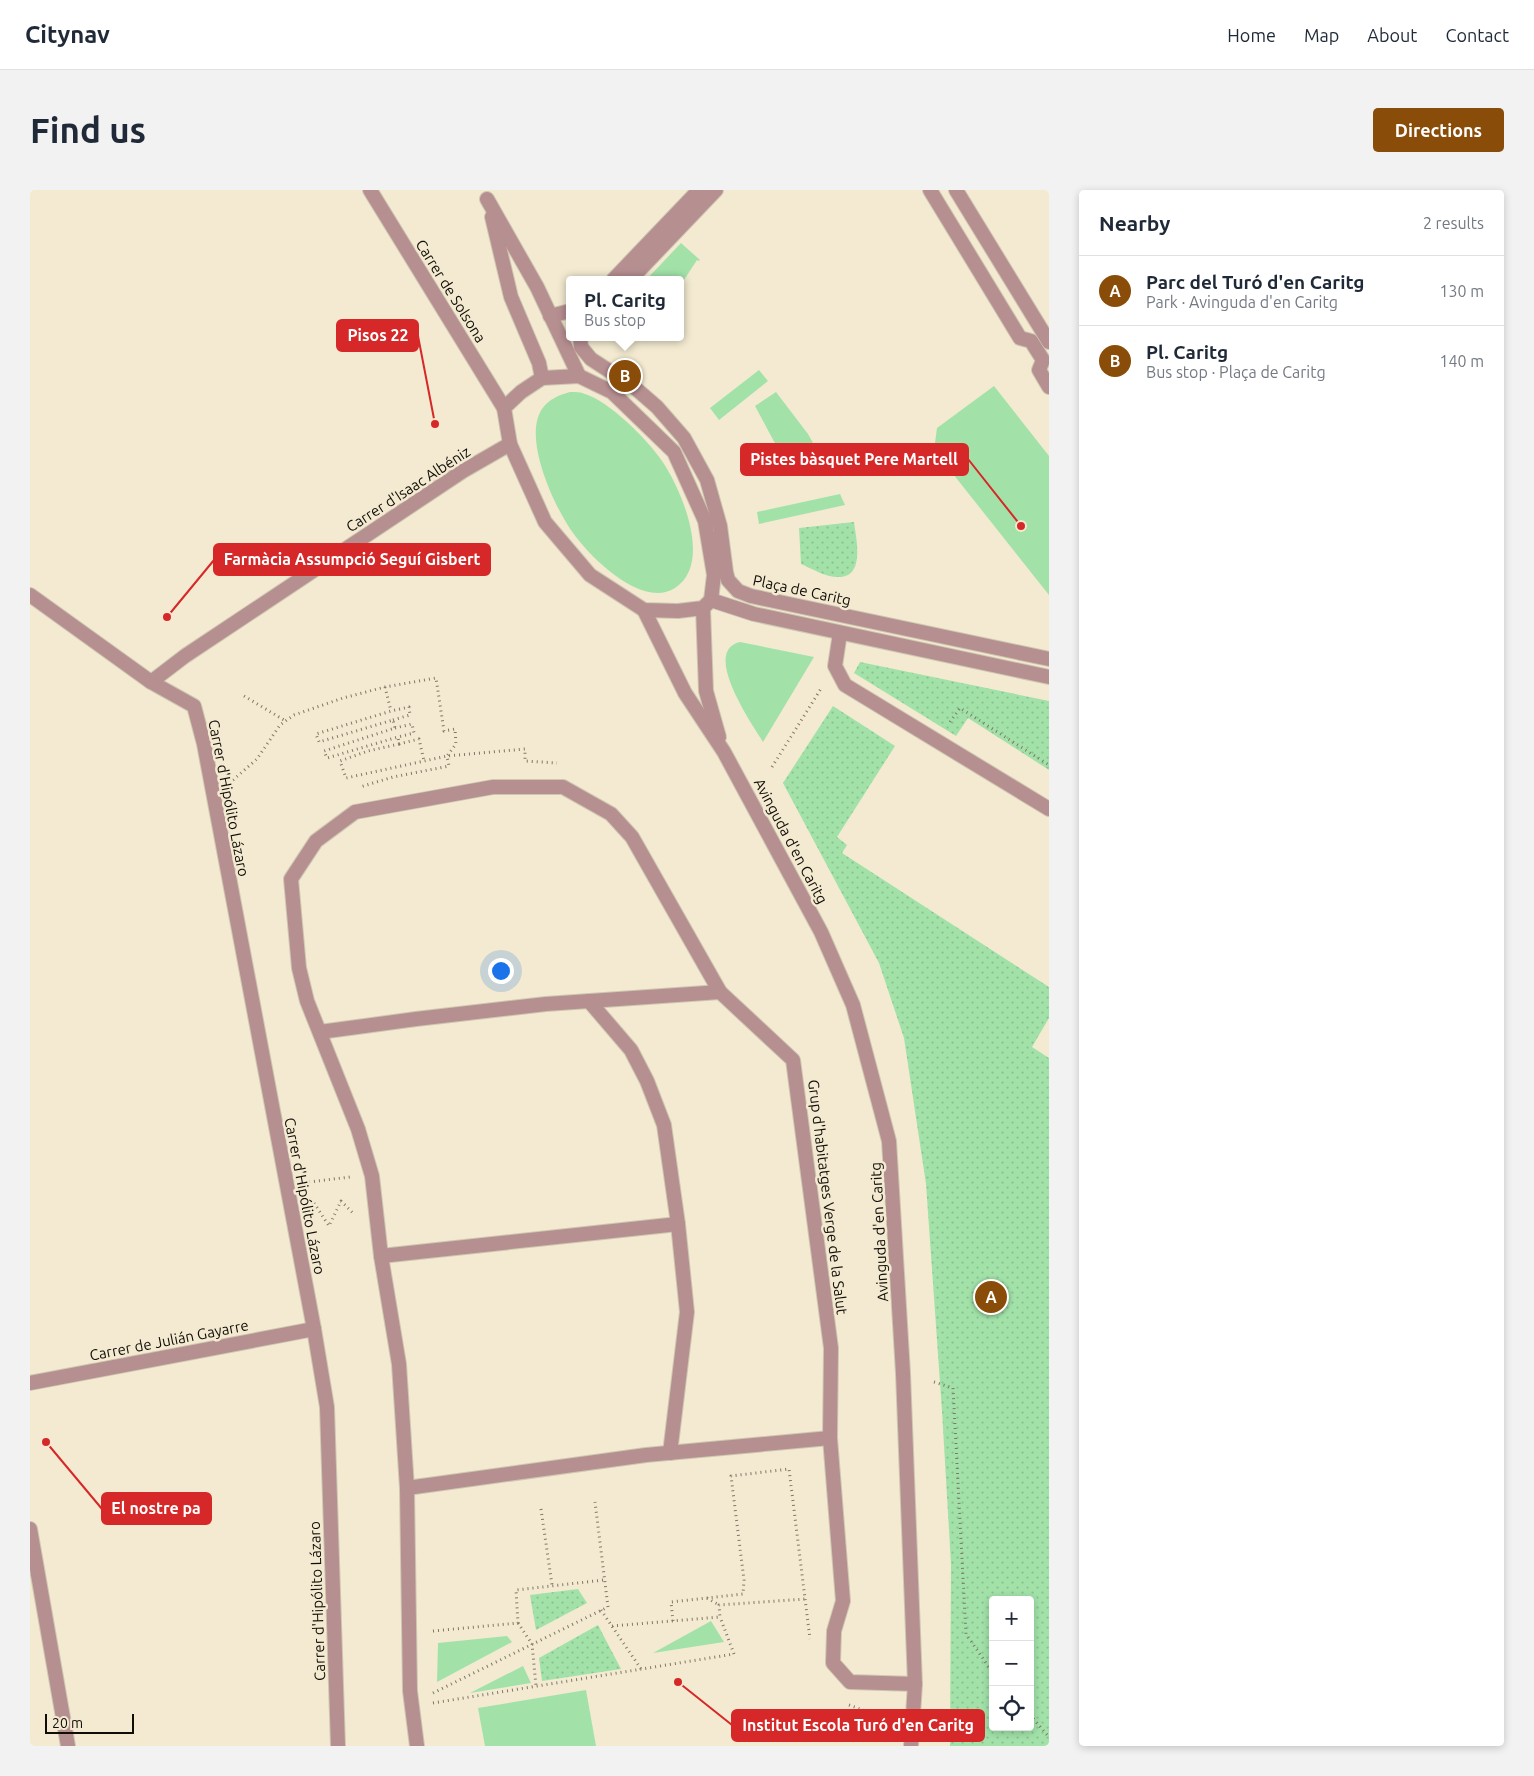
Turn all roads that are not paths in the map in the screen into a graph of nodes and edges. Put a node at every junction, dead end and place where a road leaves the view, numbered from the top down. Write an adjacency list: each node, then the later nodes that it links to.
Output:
1 (370, 190): 16 (street, Carrer de Solsona)
2 (699, 190): 7 (street)
3 (716, 190): 8 (street)
4 (930, 190): 15 (street)
5 (956, 190): 12 (street)
6 (486, 194): 10 (street); 14 (street)
7 (617, 276)
8 (634, 276)
9 (566, 312): 10 (street)
10 (550, 316): 13 (street)
11 (581, 341): 22 (street, Plaça de Caritg)
12 (1049, 342)
13 (579, 376): 14 (street); 19 (street, Avinguda d'en Caritg)
14 (542, 378): 16 (street)
15 (1049, 387)
16 (504, 408): 17 (street)
17 (510, 444): 20 (street); 24 (street, Carrer d'Isaac Albéniz)
18 (30, 595): 24 (street)
19 (707, 604): 20 (street); 21 (street); 25 (street, Avinguda d'en Caritg)
20 (644, 610): 25 (street, Avinguda d'en Caritg)
21 (840, 633): 23 (street); 26 (street)
22 (1049, 659)
23 (1049, 677)
24 (151, 682): 32 (street, Carrer d'Hipólito Lázaro)
25 (724, 752): 38 (street, Avinguda d'en Caritg)
26 (1049, 808)
27 (720, 992): 28 (street); 29 (street, Grup d'habitatges Verge de la Salut); 34 (street, Grup d'habitatges Verge de la Salut)
28 (589, 1001): 29 (street); 30 (street)
29 (320, 1032): 31 (street, Grup d'habitatges Verge de la Salut)
30 (678, 1224): 31 (street); 35 (street)
31 (381, 1256): 36 (street, Grup d'habitatges Verge de la Salut)
32 (314, 1329): 33 (street, Carrer de Julián Gayarre); 40 (street, Carrer d'Hipólito Lázaro)
33 (30, 1383)
34 (830, 1438): 35 (street); 38 (street, Grup d'habitatges Verge de la Salut)
35 (670, 1453): 36 (street)
36 (407, 1488): 41 (street, Grup d'habitatges Verge de la Salut)
37 (30, 1530): 39 (street)
38 (915, 1684): 42 (street, Avinguda d'en Caritg)
39 (68, 1746)
40 (338, 1746)
41 (416, 1746)
42 (911, 1746)

